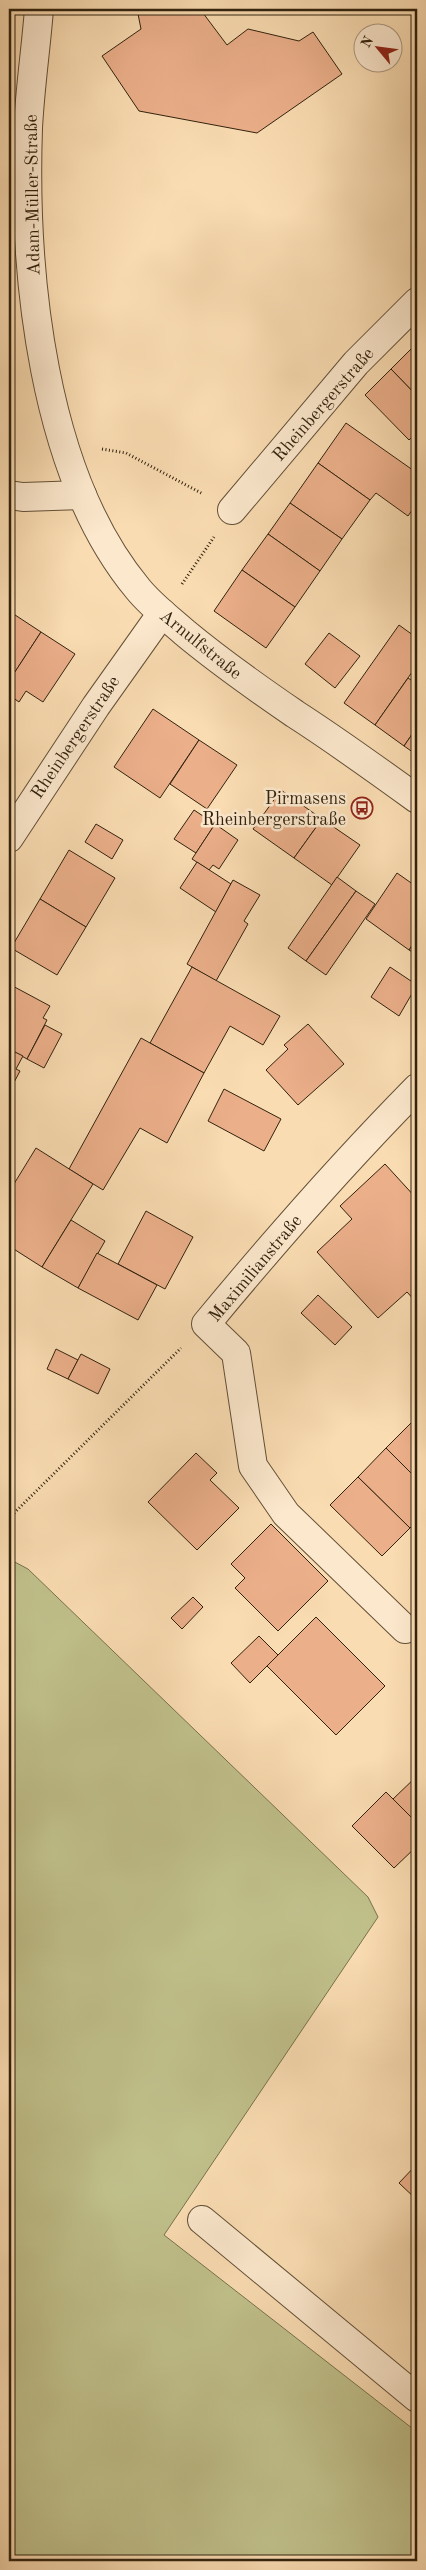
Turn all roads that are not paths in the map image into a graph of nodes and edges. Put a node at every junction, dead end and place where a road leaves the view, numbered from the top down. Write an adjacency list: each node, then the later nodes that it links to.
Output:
1 (39, 9): 4 (street, Adam-Müller-Straße)
2 (417, 302): 5 (street, Rheinbergerstraße)
3 (9, 495): 4 (street)
4 (82, 495): 6 (street, Arnulfstraße)
5 (232, 510)
6 (162, 613): 7 (street, Arnulfstraße); 8 (street, Rheinbergerstraße)
7 (417, 799)
8 (9, 838)
9 (417, 1088): 10 (street, Maximilianstraße)
10 (405, 1629)
11 (202, 2220): 12 (street)
12 (417, 2398)

